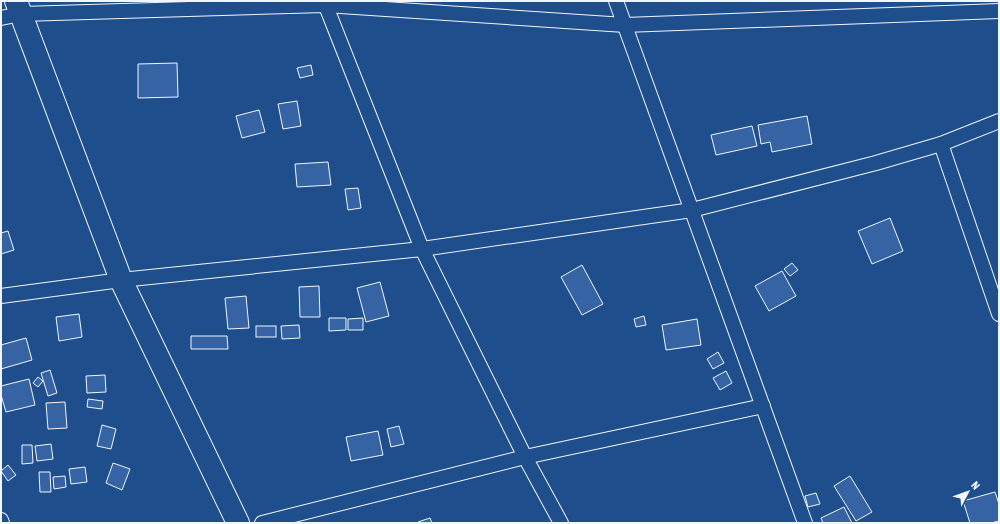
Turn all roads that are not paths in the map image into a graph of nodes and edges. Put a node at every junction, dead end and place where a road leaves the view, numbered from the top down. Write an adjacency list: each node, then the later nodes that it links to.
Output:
1 (616, 1): 5 (street)
2 (325, 3): 3 (street); 5 (street); 9 (street)
3 (13, 11): 10 (highway)
4 (999, 11): 5 (street)
5 (625, 25): 8 (street)
6 (999, 121): 7 (street)
7 (941, 144): 8 (street); 12 (street)
8 (692, 210): 9 (street); 13 (street)
9 (422, 249): 10 (street); 14 (street)
10 (122, 280): 11 (street); 17 (highway)
11 (1, 296)
12 (999, 314)
13 (763, 406): 14 (street); 20 (street)
14 (525, 457): 18 (street); 19 (street)
15 (1, 520): 16 (street)
16 (2, 523)
17 (238, 523)
18 (262, 523)
19 (561, 523)
20 (805, 523)

